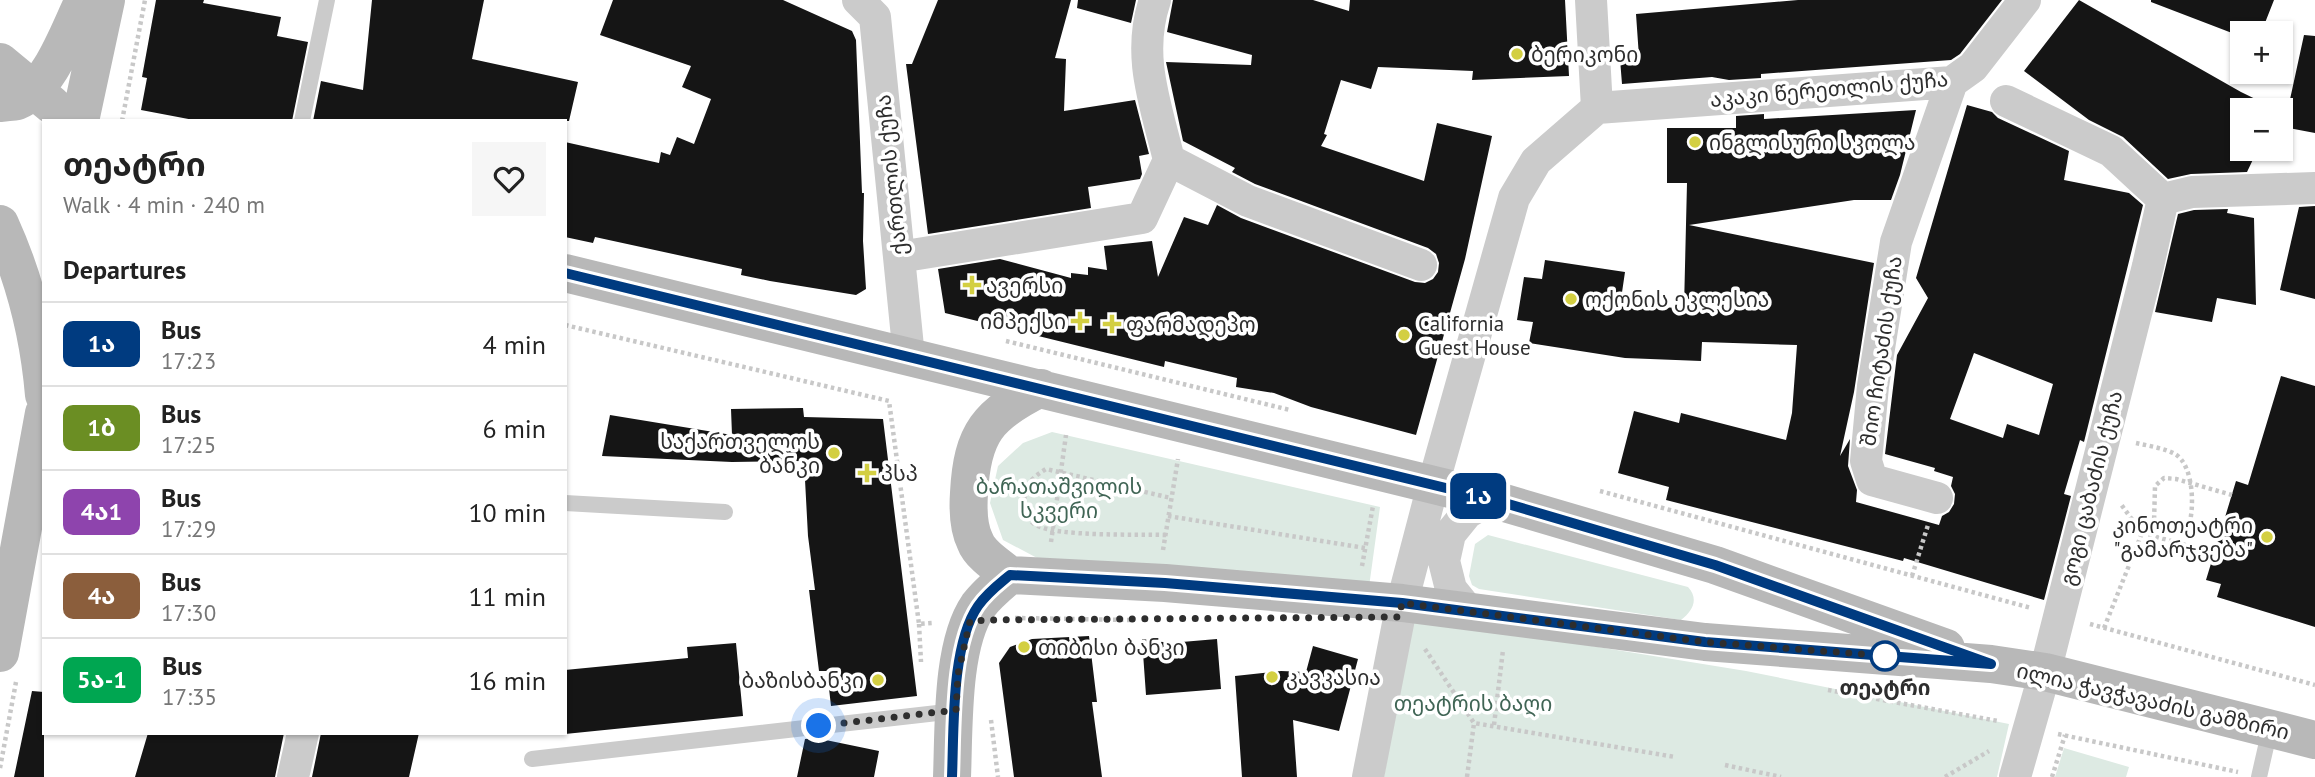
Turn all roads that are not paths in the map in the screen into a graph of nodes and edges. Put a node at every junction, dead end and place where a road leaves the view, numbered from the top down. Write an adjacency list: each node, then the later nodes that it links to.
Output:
1 (84, 0): 10 (main road)
2 (106, 0): 15 (main road)
3 (327, 0): 16 (lane)
4 (1155, 0): 17 (street)
5 (1591, 0): 13 (street)
6 (2025, 0): 9 (street, აკაკი წერეთლის ქუჩა)
7 (875, 6): 21 (street, ქართლის ქუჩა)
8 (0, 62): 10 (main road)
9 (1952, 82): 13 (street, აკაკი წერეთლის ქუჩა); 29 (street, შიო ჩიტაძის ქუჩა)
10 (35, 89): 12 (main road); 14 (main road)
11 (2006, 100): 19 (street)
12 (0, 103)
13 (1597, 108): 28 (street)
14 (66, 119)
15 (80, 119)
16 (302, 119)
17 (1169, 160): 21 (street); 22 (street)
18 (2315, 188): 19 (street)
19 (2163, 199): 38 (street, გოგი ცაბაძის ქუჩა)
20 (0, 224): 25 (main road)
21 (899, 257): 24 (street, ქართლის ქუჩა)
22 (1421, 265)
23 (567, 276): 24 (main road, ილია ჭავჭავაძის გამზირი)
24 (909, 357): 26 (main road, ილია ჭავჭავაძის გამზირი)
25 (42, 372)
26 (1041, 388): 28 (main road, ილია ჭავჭავაძის გამზირი); 33 (main road)
27 (42, 424): 36 (main road)
28 (1433, 485): 30 (main road, ილია ჭავჭავაძის გამზირი); 34 (street)
29 (1937, 498)
30 (1491, 499): 35 (street); 37 (main road, ილია ჭავჭავაძის გამზირი)
31 (567, 503): 32 (lane)
32 (725, 512)
33 (1010, 575): 34 (main road, ილია ჭავჭავაძის გამზირი); 39 (main road)
34 (1402, 603): 35 (main road, ილია ჭავჭავაძის გამზირი); 46 (street)
35 (1468, 610): 37 (main road, ილია ჭავჭავაძის გამზირი)
36 (0, 653)
37 (1991, 664): 38 (main road, ილია ჭავჭავაძის გამზირი)
38 (2045, 672): 40 (main road, ილია ჭავჭავაძის გამზირი); 47 (street, გოგი ცაბაძის ქუჩა)
39 (956, 710): 43 (lane); 45 (main road)
40 (2270, 729): 42 (main road, ილია ჭავჭავაძის გამზირი); 48 (lane)
41 (303, 735): 44 (street)
42 (2315, 740)
43 (532, 759)
44 (293, 777)
45 (952, 777)
46 (1368, 777)
47 (2015, 777)
48 (2259, 777)

